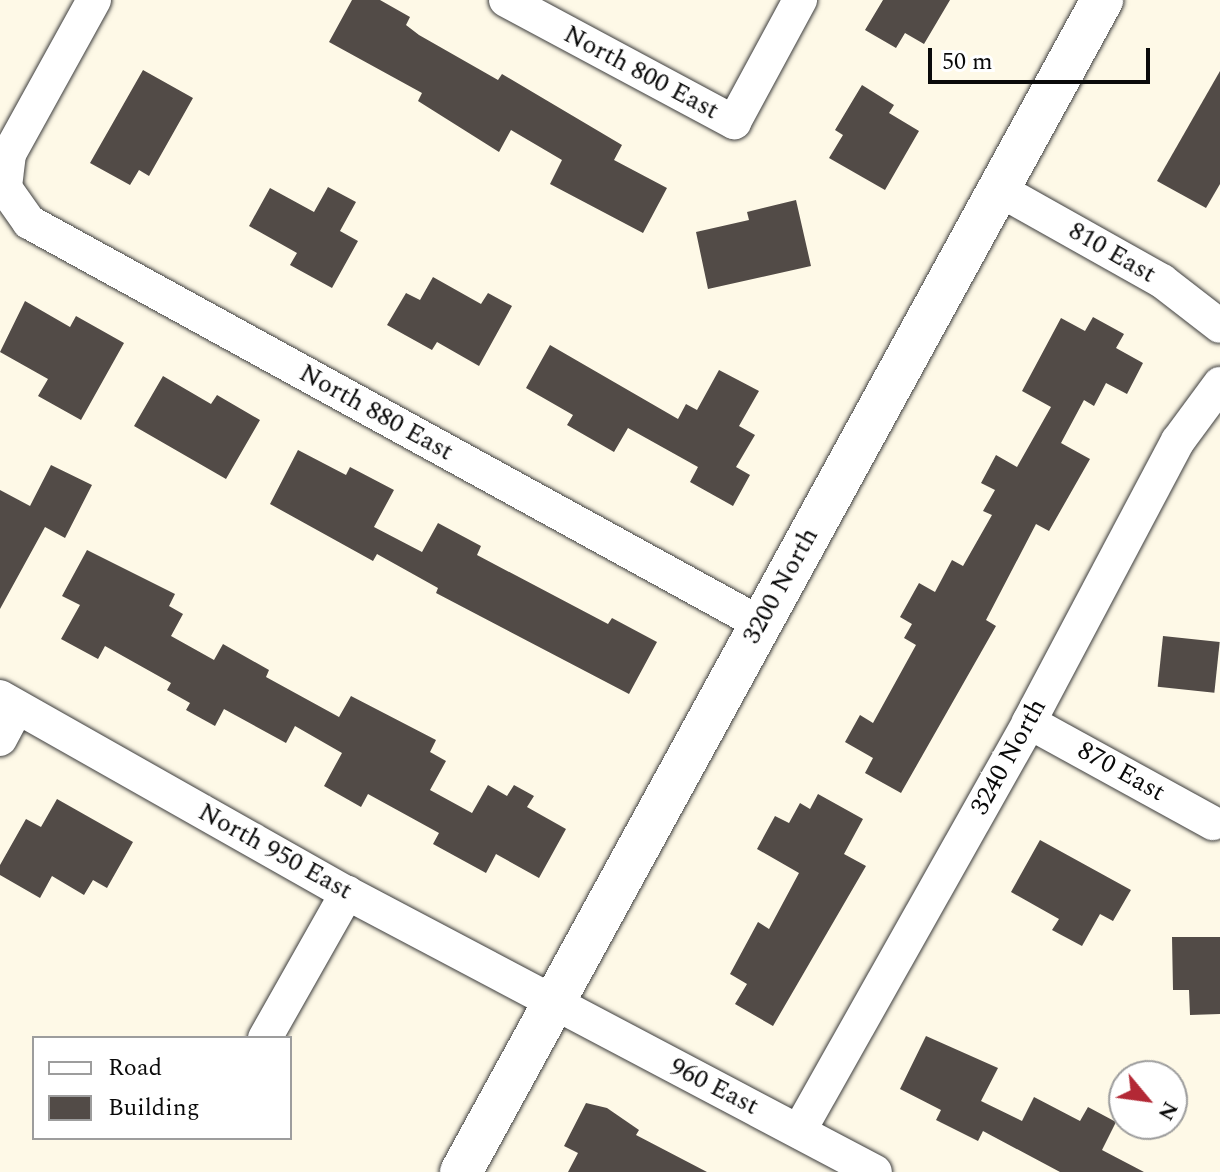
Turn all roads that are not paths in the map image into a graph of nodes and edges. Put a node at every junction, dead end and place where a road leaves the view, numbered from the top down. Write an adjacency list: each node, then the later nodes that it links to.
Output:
1 (94, 0): 8 (street, North 880 East)
2 (506, 0): 3 (street, North 800 East)
3 (800, 0)
4 (1102, 0): 5 (street, 3200 North)
5 (998, 189): 6 (street, 810 East); 8 (street, 3200 North)
6 (1220, 326)
7 (1220, 384): 10 (street, 3240 North)
8 (761, 624): 14 (street, 3200 North)
9 (9, 702): 11 (street); 13 (street, North 950 East)
10 (1029, 722): 12 (street, 870 East); 16 (street, 3240 North)
11 (0, 739)
12 (1213, 823)
13 (347, 893): 14 (street, North 950 East); 15 (street)
14 (553, 1003): 16 (street, 960 East); 17 (street, 3200 North)
15 (266, 1036)
16 (799, 1131): 18 (street, 960 East)
17 (461, 1172)
18 (875, 1172)

